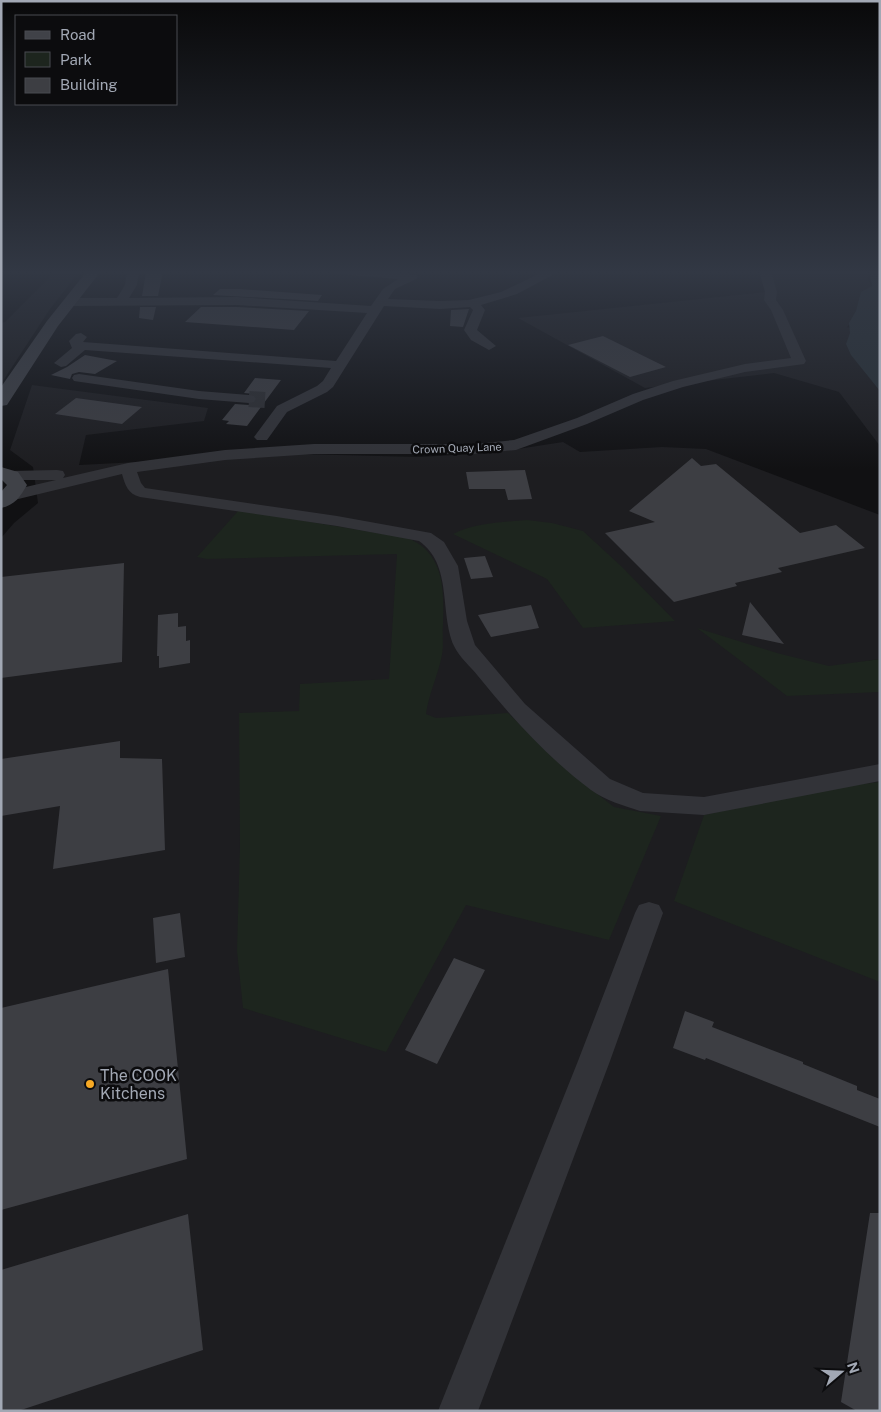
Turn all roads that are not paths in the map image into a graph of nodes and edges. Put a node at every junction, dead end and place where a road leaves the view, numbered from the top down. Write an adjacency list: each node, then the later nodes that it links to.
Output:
1 (43, 337): 10 (main road)
2 (358, 337): 7 (street)
3 (475, 337): 5 (street)
4 (789, 337): 14 (street, Crown Quay Lane)
5 (489, 346)
6 (61, 363): 7 (street)
7 (340, 365): 12 (street)
8 (79, 378): 9 (street)
9 (249, 399)
10 (1, 401)
11 (272, 401): 12 (street)
12 (291, 404): 13 (street)
13 (262, 437)
14 (128, 468): 15 (street, Crown Quay Lane); 16 (street)
15 (4, 492)
16 (880, 772)
17 (649, 913): 18 (street)
18 (458, 1411)

